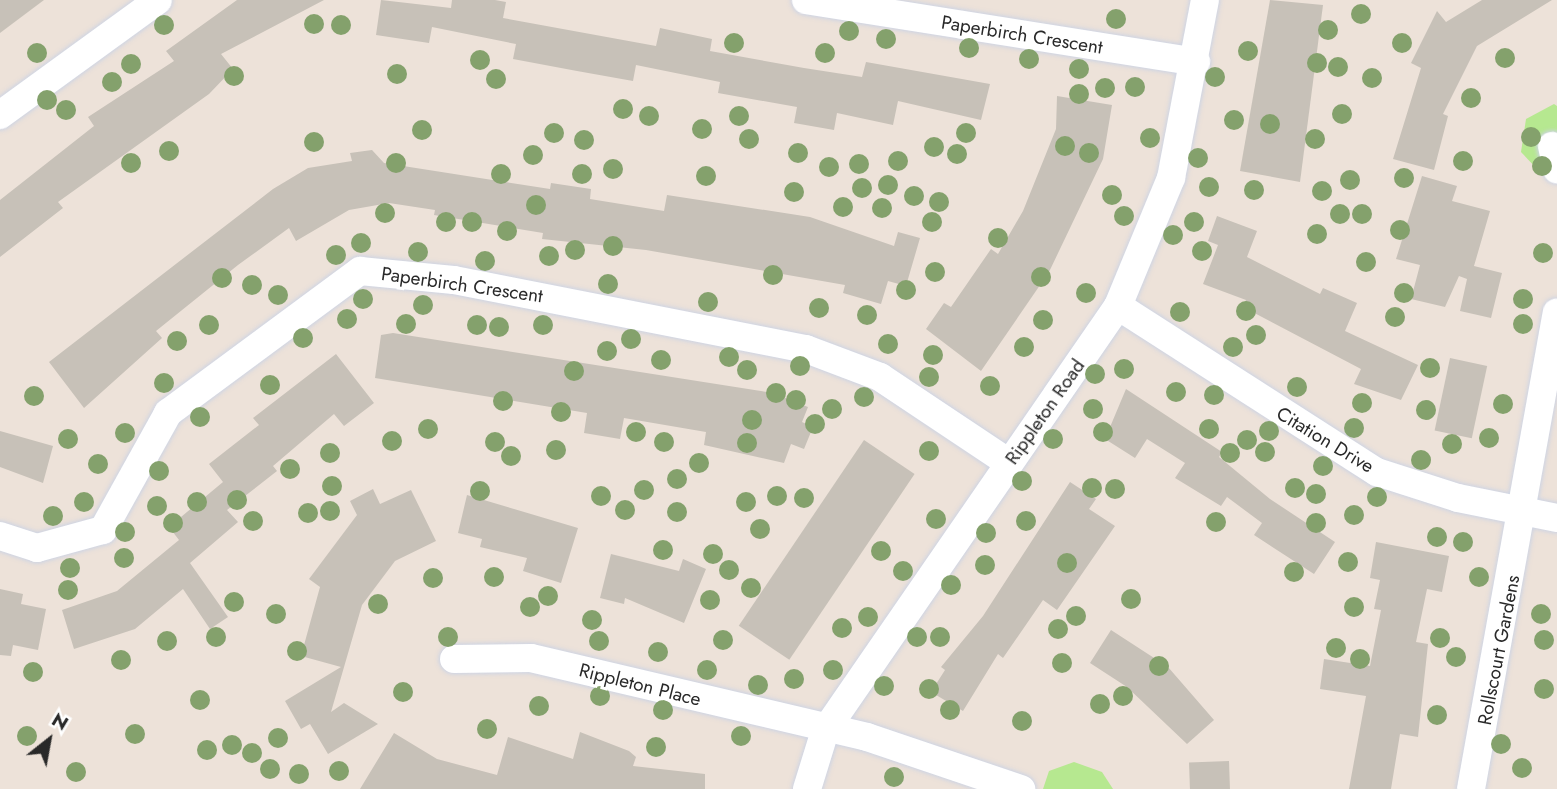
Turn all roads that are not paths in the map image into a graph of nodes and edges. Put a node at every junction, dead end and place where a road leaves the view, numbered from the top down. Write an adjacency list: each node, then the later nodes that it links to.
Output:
1 (158, 0): 5 (street)
2 (806, 0): 4 (street, Paperbirch Crescent)
3 (1205, 0): 4 (street, Rippleton Road)
4 (1196, 62): 6 (street, Rippleton Road)
5 (0, 115)
6 (1118, 306): 8 (street, Rippleton Road); 9 (street, Citation Drive)
7 (1557, 313): 9 (street, Rollscourt Gardens)
8 (1009, 463): 11 (street, Paperbirch Crescent); 13 (street, Rippleton Road)
9 (1525, 511): 10 (street, Citation Drive); 16 (street, Rollscourt Gardens)
10 (1557, 518)
11 (0, 536)
12 (454, 659): 13 (street, Rippleton Place)
13 (825, 731): 14 (street, Rippleton Road); 15 (street, Rippleton Place)
14 (807, 789)
15 (1021, 789)
16 (1471, 789)

